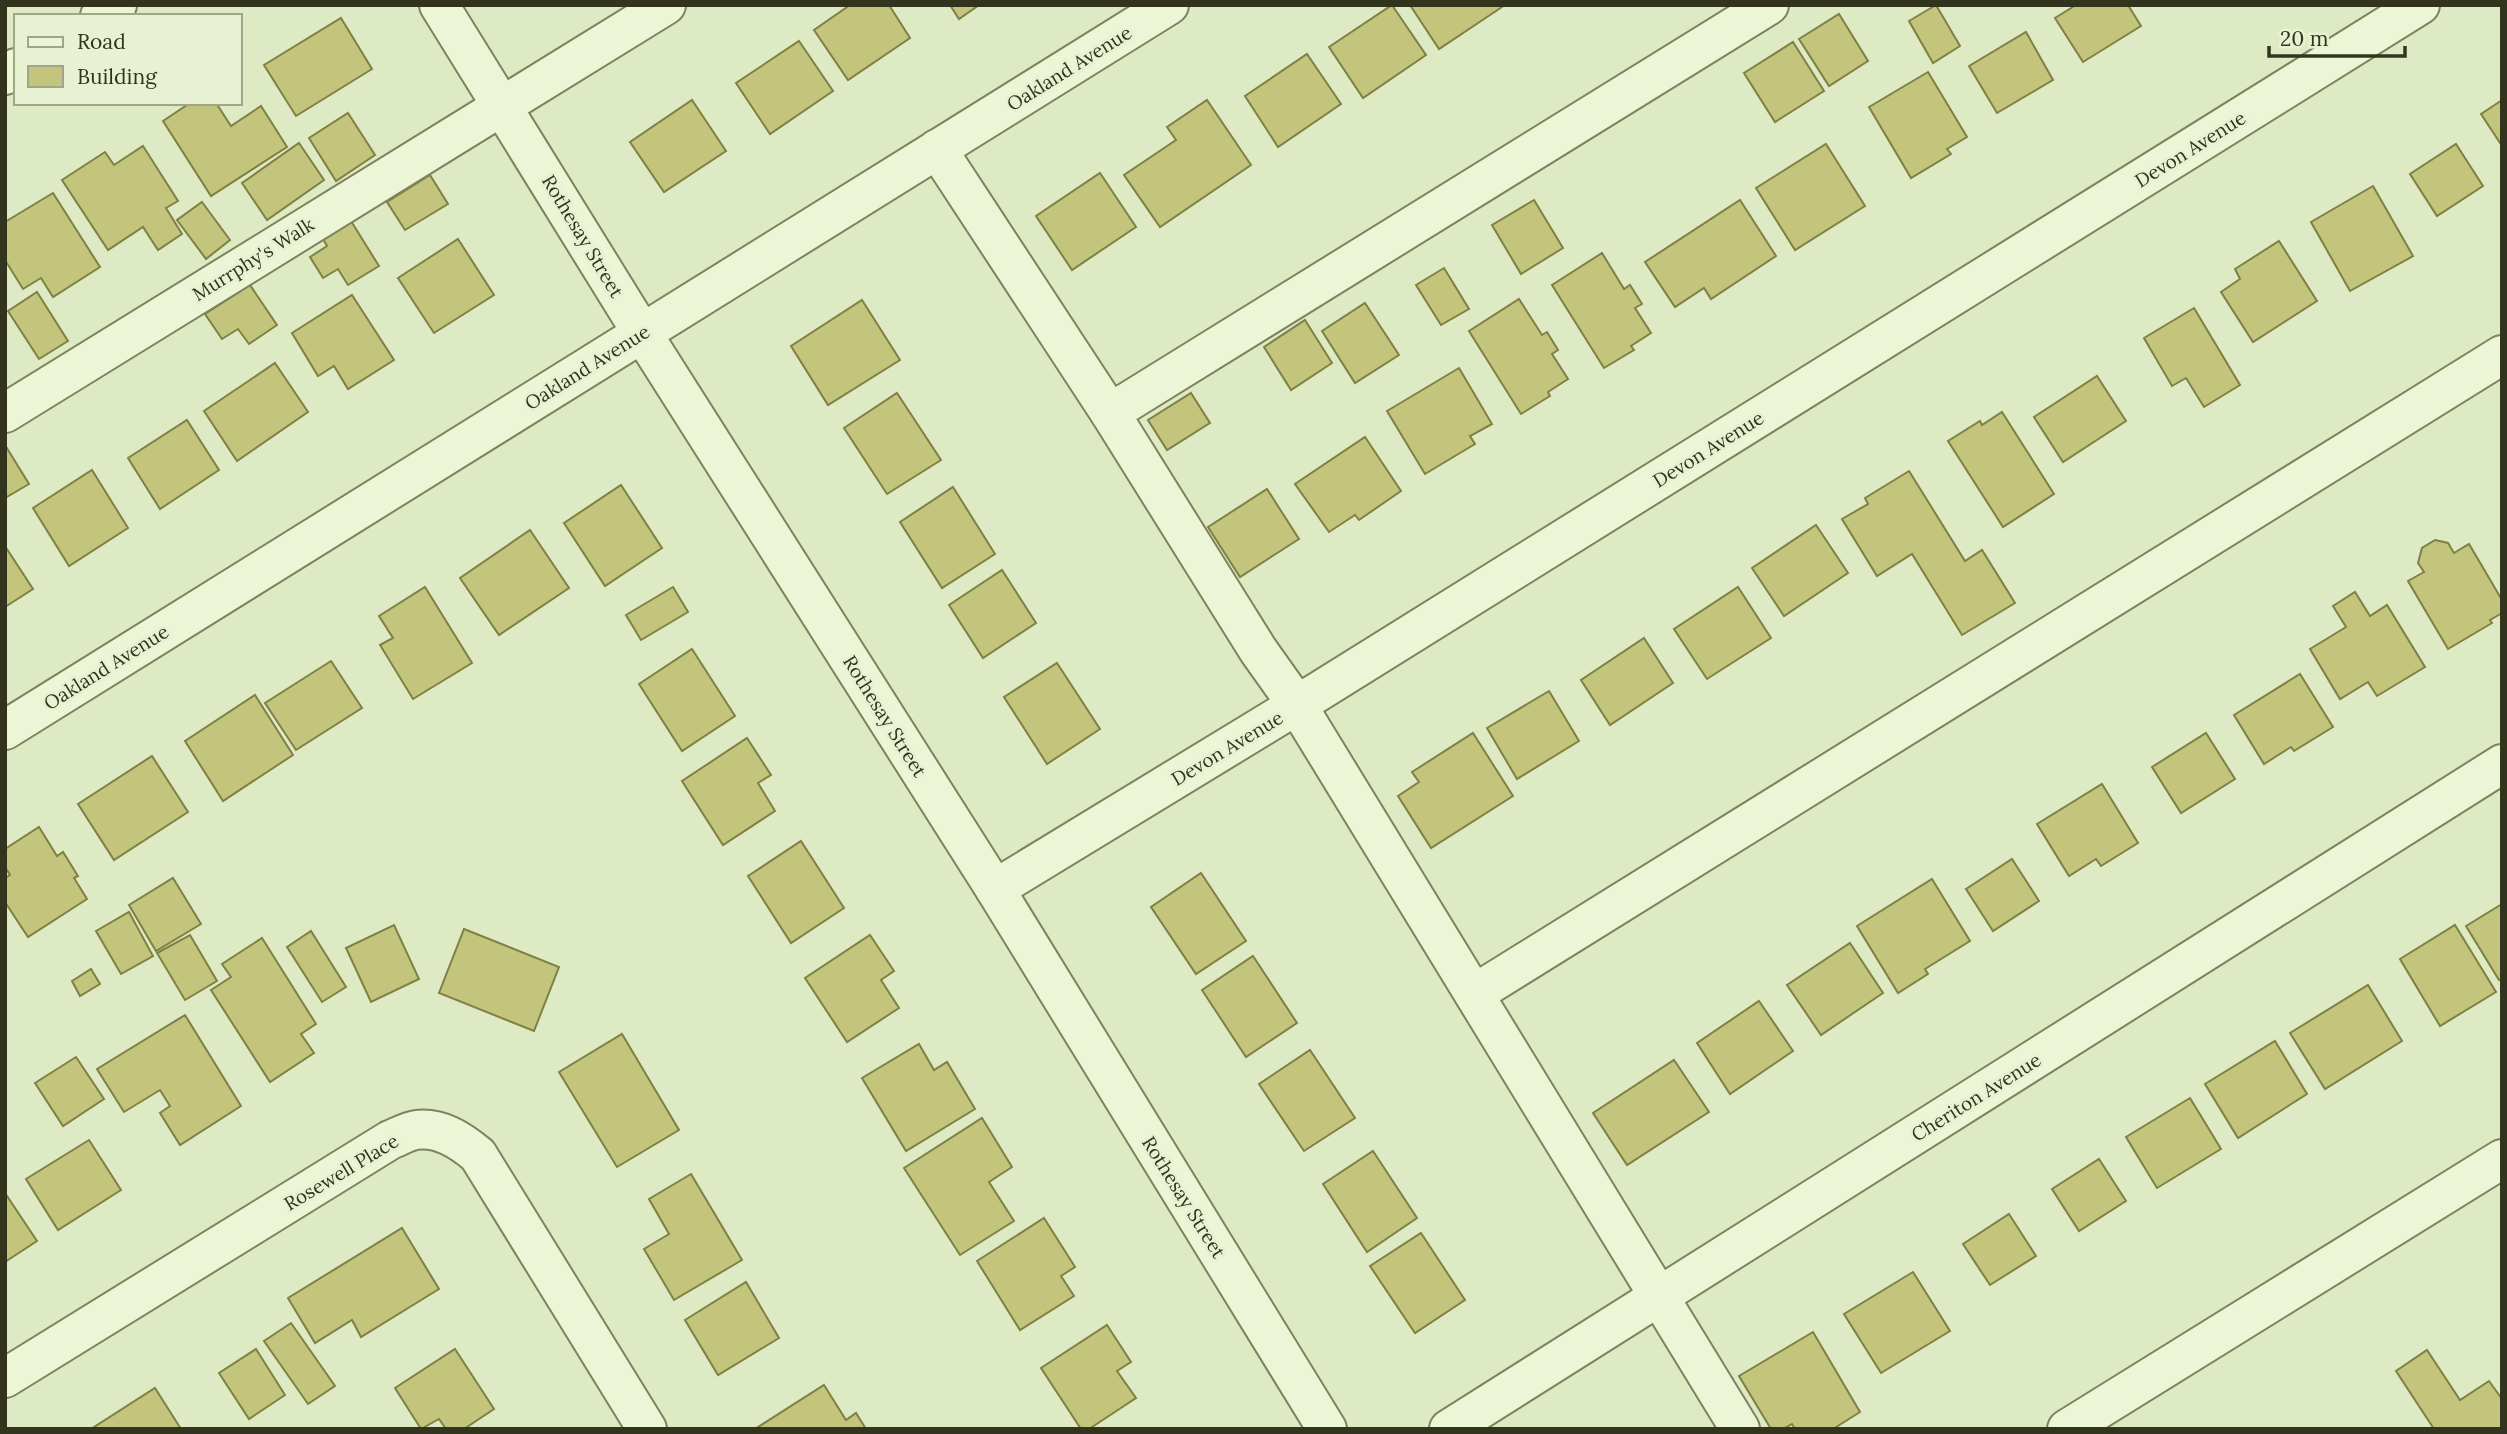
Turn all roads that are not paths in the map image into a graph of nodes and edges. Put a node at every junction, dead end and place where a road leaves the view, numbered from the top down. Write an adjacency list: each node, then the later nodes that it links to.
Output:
1 (439, 5): 6 (street, Rothesay Street)
2 (666, 5): 6 (street, Murrphy's Walk)
3 (1169, 5): 7 (street, Oakland Avenue)
4 (1769, 5): 11 (street)
5 (2420, 5): 12 (street, Devon Avenue)
6 (503, 106): 8 (street, Rothesay Street); 10 (street, Murrphy's Walk)
7 (937, 149): 8 (street, Oakland Avenue); 11 (street)
8 (642, 332): 13 (street, Oakland Avenue); 15 (street, Rothesay Street)
9 (2502, 355): 16 (street)
10 (5, 413)
11 (1110, 413): 12 (street)
12 (1297, 705): 15 (street, Devon Avenue); 16 (street)
13 (5, 730)
14 (2502, 764): 18 (street, Cheriton Avenue)
15 (995, 889): 21 (street, Rothesay Street)
16 (1474, 994): 18 (street)
17 (2502, 1159): 24 (street)
18 (1659, 1297): 22 (street, Cheriton Avenue); 23 (street)
19 (5, 1378): 20 (street, Rosewell Place)
20 (647, 1429)
21 (1327, 1429)
22 (1449, 1429)
23 (1740, 1429)
24 (2067, 1429)

